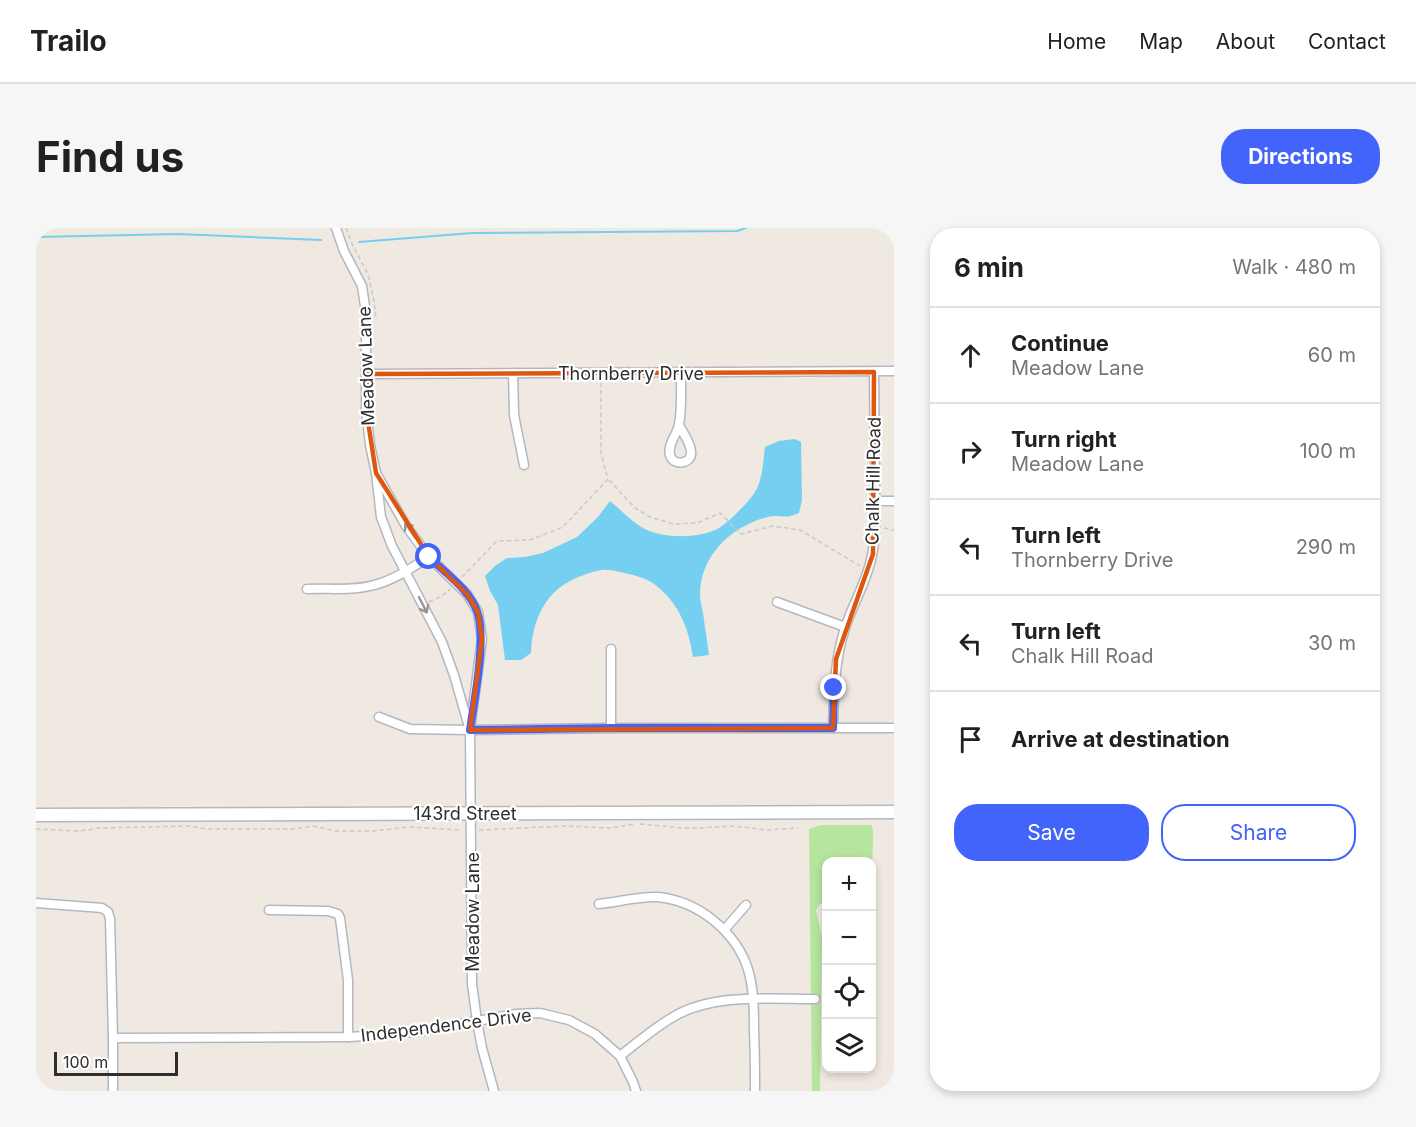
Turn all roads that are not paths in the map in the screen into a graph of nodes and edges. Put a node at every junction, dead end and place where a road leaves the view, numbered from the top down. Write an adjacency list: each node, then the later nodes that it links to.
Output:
1 (336, 228): 6 (street, Meadow Lane)
2 (874, 372): 3 (street, Thornberry Drive); 5 (street, Thornberry Drive); 10 (street, Chalk Hill Road)
3 (894, 372)
4 (513, 373): 5 (street, Thornberry Drive); 6 (street, Thornberry Drive); 8 (street)
5 (681, 373): 7 (street)
6 (367, 374): 9 (street, Meadow Lane)
7 (679, 426)
8 (524, 465)
9 (376, 473): 12 (street, Meadow Lane, one-way to 9); 13 (street, Meadow Lane)
10 (875, 501): 11 (street); 16 (street, Chalk Hill Road)
11 (894, 501)
12 (429, 557): 13 (street); 22 (street, Meadow Lane)
13 (406, 572): 14 (street); 22 (street, Meadow Lane, one-way to 22)
14 (307, 589)
15 (777, 602): 16 (street)
16 (845, 627): 20 (street, Chalk Hill Road)
17 (611, 649): 19 (street)
18 (379, 717): 22 (street)
19 (611, 728): 20 (street); 22 (street)
20 (833, 728): 21 (street)
21 (894, 728)
22 (470, 730): 24 (street, Meadow Lane)
23 (894, 812): 24 (street, 143rd Street)
24 (471, 813): 25 (street, 143rd Street); 33 (street, Meadow Lane)
25 (36, 815)
26 (36, 903): 35 (street)
27 (599, 904): 30 (street)
28 (746, 905): 30 (street)
29 (269, 910): 34 (street)
30 (724, 929): 31 (street)
31 (754, 999): 32 (street); 36 (street); 40 (street)
32 (815, 999)
33 (477, 1021): 34 (street, Independence Drive); 36 (street, Independence Drive); 38 (street, Meadow Lane)
34 (348, 1037): 35 (street, Independence Drive)
35 (113, 1038): 37 (street)
36 (620, 1056): 39 (street, Independence Drive)
37 (113, 1091)
38 (494, 1091)
39 (636, 1091)
40 (755, 1091)

